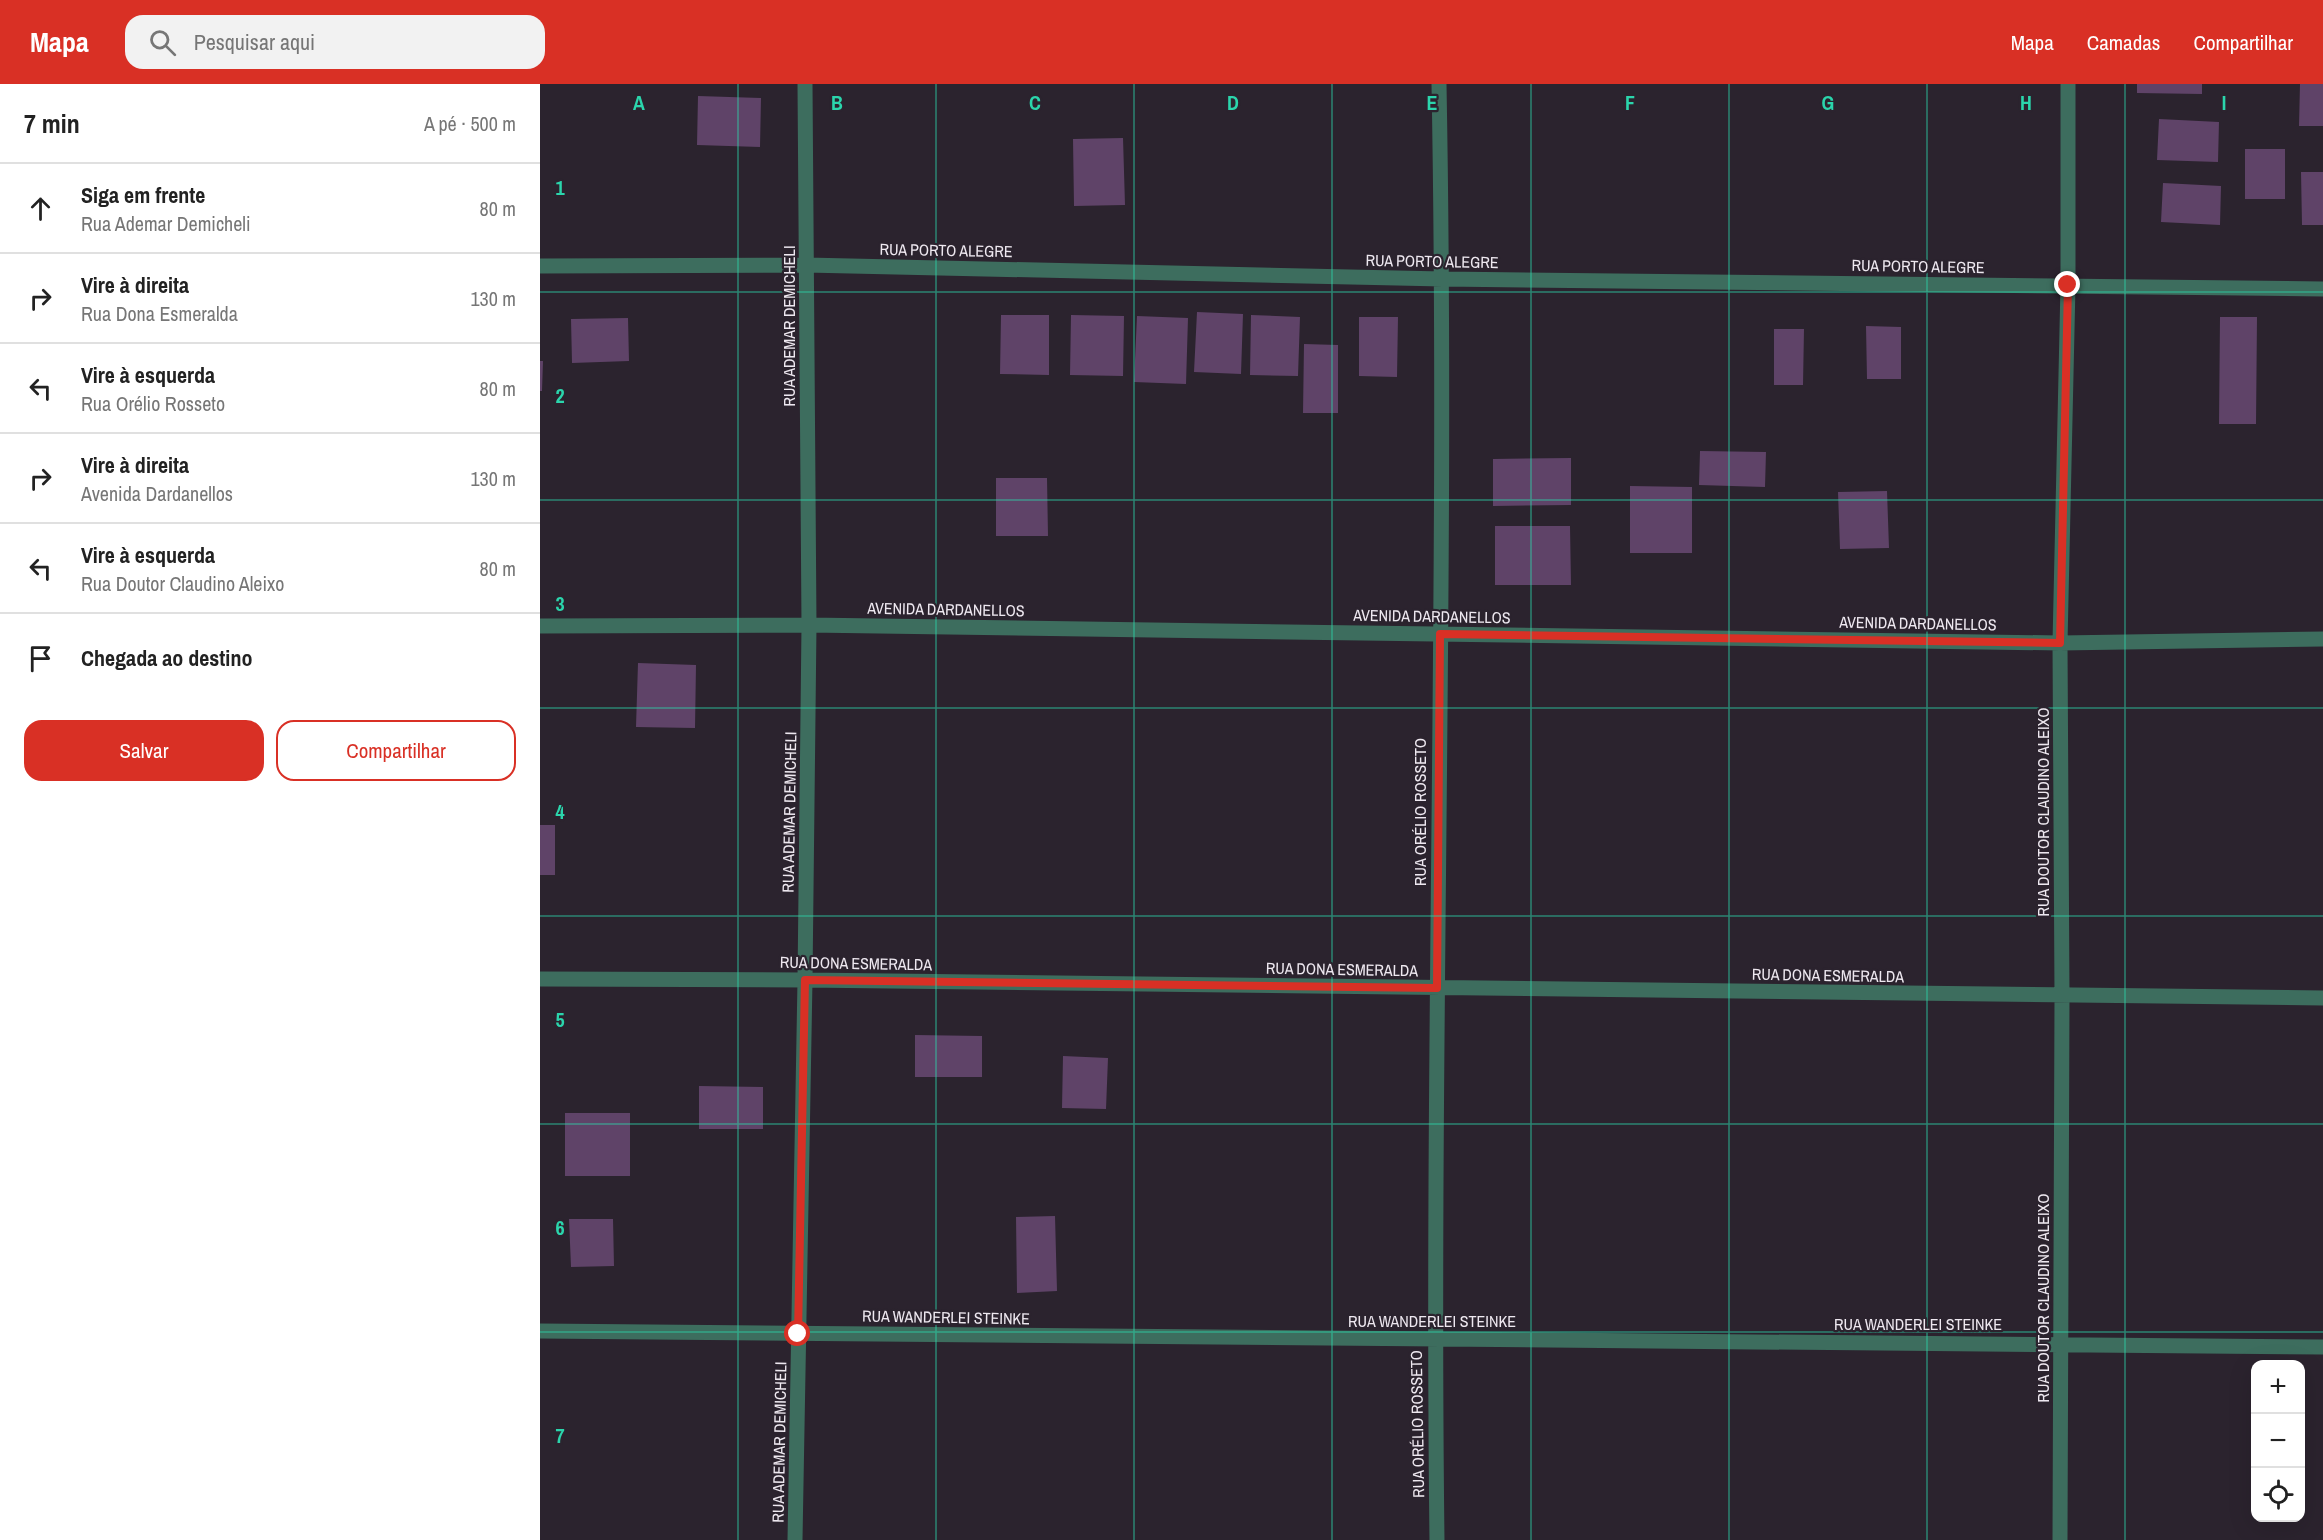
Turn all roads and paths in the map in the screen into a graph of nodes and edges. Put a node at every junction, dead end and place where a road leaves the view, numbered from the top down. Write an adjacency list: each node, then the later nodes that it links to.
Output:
1 (805, 84): 4 (street, RUA ADEMAR DEMICHELI)
2 (1439, 84): 6 (street, RUA ORÉLIO ROSSETO)
3 (2068, 84): 7 (street, RUA DOUTOR CLAUDINO ALEIXO)
4 (806, 265): 5 (street, RUA PORTO ALEGRE); 6 (street, RUA PORTO ALEGRE); 9 (street, RUA ADEMAR DEMICHELI)
5 (540, 266)
6 (1443, 279): 7 (street, RUA PORTO ALEGRE); 11 (street, RUA ORÉLIO ROSSETO)
7 (2068, 285): 8 (street, RUA PORTO ALEGRE); 13 (street, RUA DOUTOR CLAUDINO ALEIXO)
8 (2323, 289)
9 (809, 625): 10 (street, AVENIDA DARDANELLOS); 11 (street, AVENIDA DARDANELLOS); 15 (street, RUA ADEMAR DEMICHELI)
10 (540, 626)
11 (1440, 634): 13 (street, AVENIDA DARDANELLOS); 16 (street, RUA ORÉLIO ROSSETO)
12 (2323, 639): 13 (street, AVENIDA DARDANELLOS)
13 (2060, 643): 17 (street, RUA DOUTOR CLAUDINO ALEIXO)
14 (540, 979): 15 (street, RUA DONA ESMERALDA)
15 (805, 980): 16 (street, RUA DONA ESMERALDA); 20 (street, RUA ADEMAR DEMICHELI)
16 (1437, 988): 17 (street, RUA DONA ESMERALDA); 21 (street, RUA ORÉLIO ROSSETO)
17 (2062, 997): 18 (street, RUA DONA ESMERALDA); 22 (street, RUA DOUTOR CLAUDINO ALEIXO)
18 (2323, 998)
19 (540, 1331): 20 (street, RUA WANDERLEI STEINKE)
20 (798, 1334): 21 (street, RUA WANDERLEI STEINKE); 24 (street, RUA ADEMAR DEMICHELI)
21 (1434, 1340): 22 (street, RUA WANDERLEI STEINKE); 25 (street, RUA ORÉLIO ROSSETO)
22 (2061, 1343): 23 (street, RUA WANDERLEI STEINKE); 26 (street, RUA DOUTOR CLAUDINO ALEIXO)
23 (2323, 1347)
24 (795, 1540)
25 (1437, 1540)
26 (2060, 1540)

